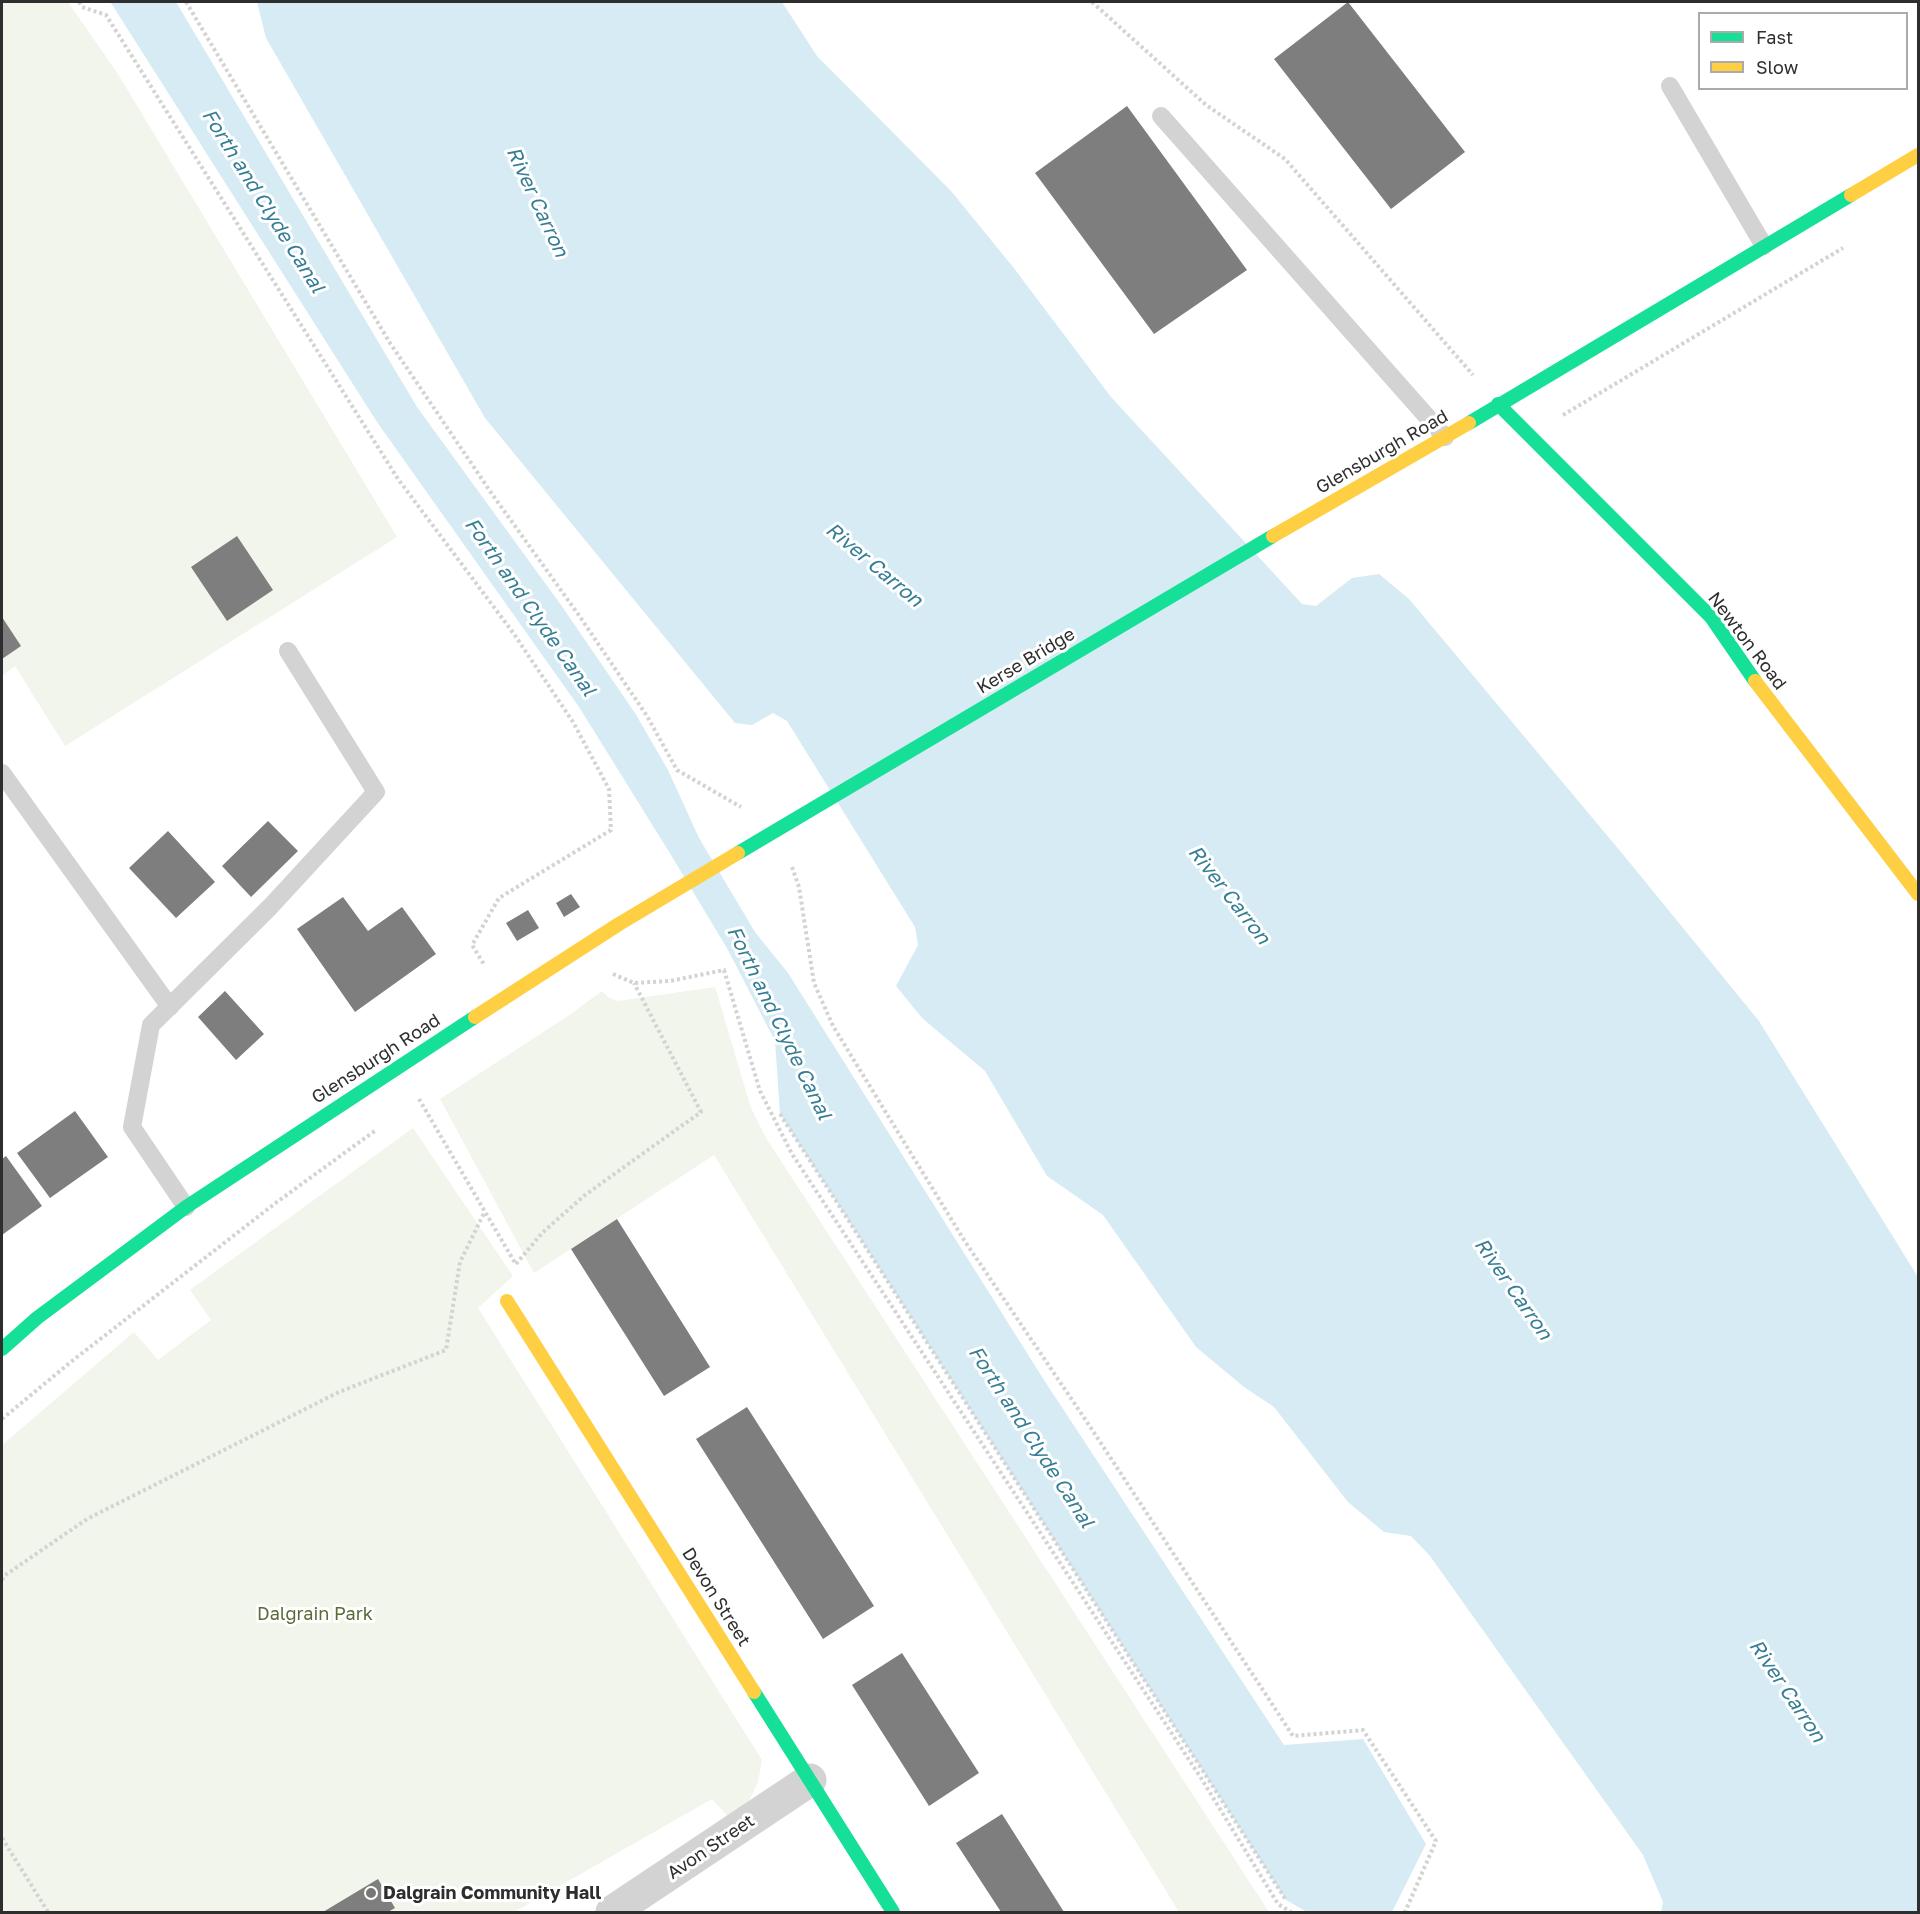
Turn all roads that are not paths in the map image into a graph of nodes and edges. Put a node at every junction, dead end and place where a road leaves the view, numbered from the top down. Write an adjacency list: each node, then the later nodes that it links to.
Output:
1 (1670, 86): 4 (lane)
2 (1161, 116): 6 (lane)
3 (1918, 155): 4 (main road, Glensburgh Road)
4 (1764, 246): 5 (main road, Glensburgh Road)
5 (1498, 404): 6 (main road, Glensburgh Road); 11 (main road, Newton Road)
6 (1445, 437): 7 (main road, Glensburgh Road)
7 (1283, 530): 10 (main road, Kerse Bridge)
8 (288, 651): 12 (lane)
9 (2, 773): 12 (lane)
10 (788, 824): 13 (main road, Glensburgh Road)
11 (1918, 894)
12 (170, 1006): 13 (lane)
13 (186, 1207): 15 (main road, Glensburgh Road)
14 (507, 1301): 16 (main road, Devon Street)
15 (2, 1349)
16 (810, 1780): 17 (street, Avon Street); 18 (main road, Devon Street)
17 (612, 1912)
18 (893, 1912)

